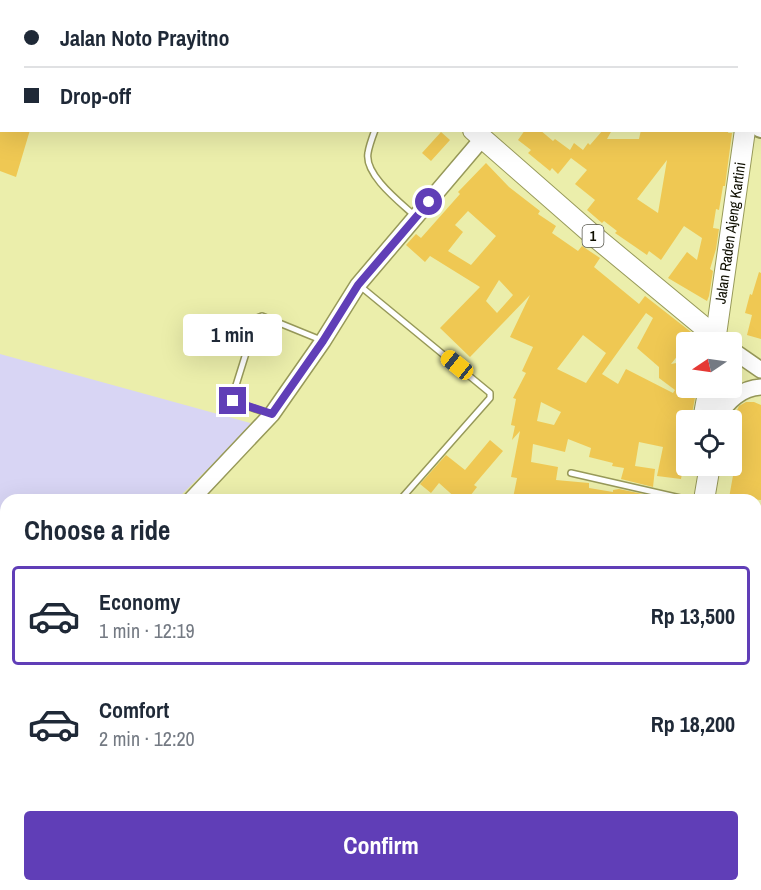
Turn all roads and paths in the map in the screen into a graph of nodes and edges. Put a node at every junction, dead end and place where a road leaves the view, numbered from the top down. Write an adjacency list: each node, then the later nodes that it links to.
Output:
1 (374, 132): 5 (lane)
2 (745, 132): 8 (highway, Jalan Raden Ajeng Kartini)
3 (759, 132): 9 (highway, Jalan Raden Ajeng Kartini)
4 (481, 133): 5 (street); 7 (highway, 1)
5 (416, 218): 6 (street)
6 (358, 285): 10 (street); 20 (lane)
7 (709, 332)
8 (721, 332)
9 (722, 332)
10 (323, 341): 15 (street); 15 (lane)
11 (742, 357): 12 (street)
12 (761, 370)
13 (761, 387): 14 (street)
14 (721, 410)
15 (272, 414): 19 (street)
16 (572, 473): 21 (lane)
17 (694, 476): 22 (highway)
18 (708, 476): 23 (highway)
19 (196, 494)
20 (405, 494)
21 (664, 494)
22 (691, 494)
23 (705, 494)

